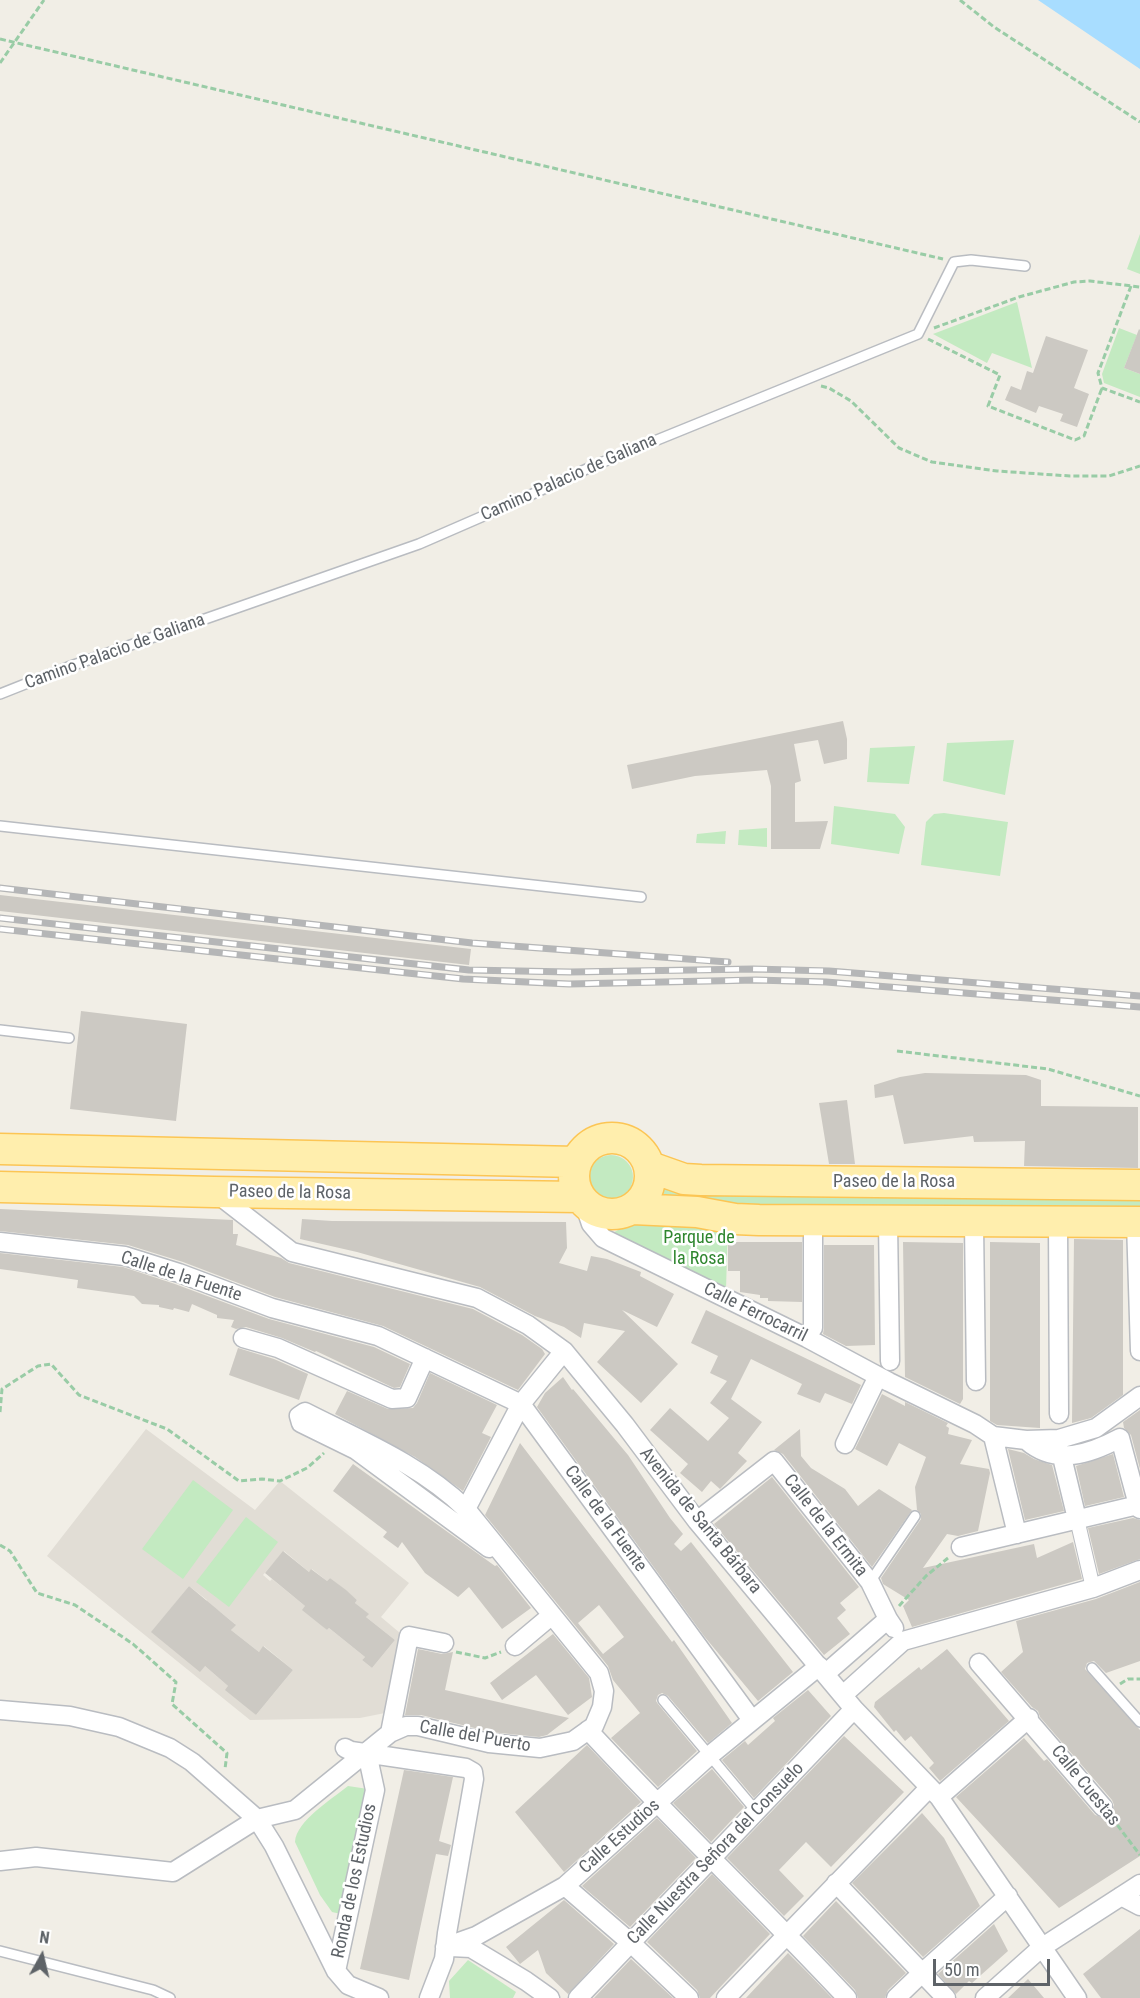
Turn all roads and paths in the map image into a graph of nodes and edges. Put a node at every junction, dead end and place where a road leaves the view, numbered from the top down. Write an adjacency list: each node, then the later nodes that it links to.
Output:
1 (44, 0): 4 (path)
2 (960, 0): 6 (path)
3 (0, 39): 4 (path)
4 (15, 43): 5 (path); 7 (path)
5 (0, 63)
6 (1140, 122)
7 (954, 262): 8 (lane); 13 (lane)
8 (1025, 266)
9 (1131, 286): 10 (path); 11 (path); 15 (path)
10 (1140, 287)
11 (1028, 294): 12 (path); 13 (path)
12 (1029, 299)
13 (918, 334): 14 (lane, Camino Palacio de Galiana); 15 (path)
14 (799, 381): 17 (path); 18 (lane, Camino Palacio de Galiana)
15 (1102, 387): 16 (path)
16 (1140, 402)
17 (1140, 466)
18 (0, 694)
19 (0, 826): 20 (lane)
20 (641, 897)
21 (0, 1030): 22 (lane)
22 (69, 1038)
23 (897, 1051): 24 (path)
24 (1140, 1096)
25 (0, 1149): 26 (main road, Paseo de la Rosa)
26 (576, 1162): 27 (main road); 31 (main road)
27 (650, 1167): 28 (main road, Paseo de la Rosa); 32 (main road)
28 (1140, 1185)
29 (0, 1187): 30 (main road, Paseo de la Rosa)
30 (214, 1192): 31 (main road, Paseo de la Rosa); 41 (street, Avenida de Santa Bárbara)
31 (582, 1200): 32 (main road, Paseo de la Rosa); 45 (street, Calle Ferrocarril)
32 (633, 1209): 33 (main road, Paseo de la Rosa)
33 (813, 1221): 34 (main road, Paseo de la Rosa); 39 (street)
34 (888, 1222): 36 (main road, Paseo de la Rosa); 44 (street)
35 (1138, 1222): 37 (main road, Paseo de la Rosa); 42 (street, Paseo de la Rosa)
36 (974, 1223): 37 (main road, Paseo de la Rosa); 46 (street)
37 (1058, 1223): 50 (street)
38 (0, 1242): 43 (street, Calle de la Fuente)
39 (813, 1328)
40 (243, 1338): 43 (street)
41 (564, 1351): 48 (street); 60 (street, Avenida de Santa Bárbara)
42 (1140, 1351)
43 (425, 1358): 48 (street, Calle de la Fuente)
44 (890, 1361)
45 (878, 1376): 51 (street, Calle Ferrocarril); 54 (street)
46 (976, 1381)
47 (1140, 1396): 52 (street, Calle Ferrocarril)
48 (521, 1404): 57 (street); 83 (street, Calle de la Fuente)
49 (0, 1412): 53 (path)
50 (1059, 1414)
51 (993, 1436): 52 (street, Calle Ferrocarril); 61 (street)
52 (1026, 1440): 55 (street, Calle Ferrocarril)
53 (336, 1441): 57 (street); 66 (street)
54 (845, 1444)
55 (1062, 1457): 56 (street); 59 (street)
56 (1139, 1507): 59 (street)
57 (466, 1509): 66 (street)
58 (915, 1516): 65 (lane, Calle de la Ermita)
59 (1077, 1519): 61 (street); 67 (street)
60 (697, 1521): 65 (street, Calle de la Ermita); 75 (street, Avenida de Santa Bárbara)
61 (1017, 1534): 63 (street)
62 (0, 1545): 90 (path)
63 (961, 1547): 69 (path)
64 (1140, 1570): 67 (street)
65 (870, 1582): 69 (street, Calle de la Ermita)
66 (530, 1587): 68 (street)
67 (1093, 1588): 70 (street)
68 (552, 1615): 72 (street); 85 (street)
69 (888, 1619): 70 (street, Calle de la Ermita); 75 (street, Calle Estudios)
70 (903, 1641): 78 (street)
71 (444, 1643): 72 (path); 86 (street)
72 (515, 1646)
73 (980, 1663): 82 (street, Calle Cuestas)
74 (1092, 1668): 77 (lane)
75 (822, 1670): 78 (street, Avenida de Santa Bárbara); 83 (street, Calle Estudios)
76 (1140, 1679): 77 (path)
77 (1111, 1689): 84 (lane)
78 (843, 1695): 80 (street, Avenida de Santa Bárbara)
79 (663, 1700): 89 (lane)
80 (854, 1709): 91 (street, Avenida de Santa Bárbara); 94 (street, Calle Nuestra Señora del Consuelo)
81 (0, 1710): 90 (street)
82 (1029, 1718): 91 (street); 93 (street, Calle Cuestas)
83 (752, 1720): 89 (street, Calle Estudios)
84 (1140, 1722)
85 (588, 1730): 86 (street, Calle del Puerto); 92 (street)
86 (390, 1733): 88 (street, Calle del Puerto)
87 (345, 1748): 88 (street)
88 (367, 1753): 95 (street, Calle del Puerto); 107 (street); 110 (street, Ronda de los Estudios)
89 (709, 1756): 92 (street, Calle Estudios); 94 (lane)
90 (222, 1788): 95 (street)
91 (934, 1792): 99 (street); 102 (street, Avenida de Santa Bárbara)
92 (656, 1804): 97 (street); 101 (street, Calle Estudios)
93 (1103, 1808): 96 (path, Calle Cuestas)
94 (757, 1812): 97 (street, Calle Nuestra Señora del Consuelo)
95 (257, 1819): 98 (street, Calle del Puerto); 110 (street)
96 (1140, 1855)
97 (712, 1858): 105 (street); 106 (street, Calle Nuestra Señora del Consuelo)
98 (0, 1862)
99 (836, 1883): 105 (street); 111 (street)
100 (1140, 1884): 103 (street)
101 (565, 1886): 106 (street); 107 (street, Calle Estudios)
102 (1008, 1896): 108 (street, Avenida de Santa Bárbara); 111 (street)
103 (1121, 1896): 104 (street); 108 (street)
104 (1140, 1906)
105 (787, 1934): 118 (street); 119 (street)
106 (631, 1943): 116 (street, Calle Nuestra Señora del Consuelo); 117 (street)
107 (445, 1947): 114 (street); 115 (street)
108 (1041, 1948): 122 (street); 123 (street, Avenida de Santa Bárbara)
109 (0, 1951): 112 (lane)
110 (336, 1971): 113 (street)
111 (923, 1971): 120 (street); 121 (street)
112 (170, 1998)
113 (379, 1998)
114 (429, 1998)
115 (550, 1998)
116 (578, 1998)
117 (688, 1998)
118 (726, 1998)
119 (847, 1998)
120 (896, 1998)
121 (946, 1998)
122 (985, 1998)
123 (1077, 1998)

